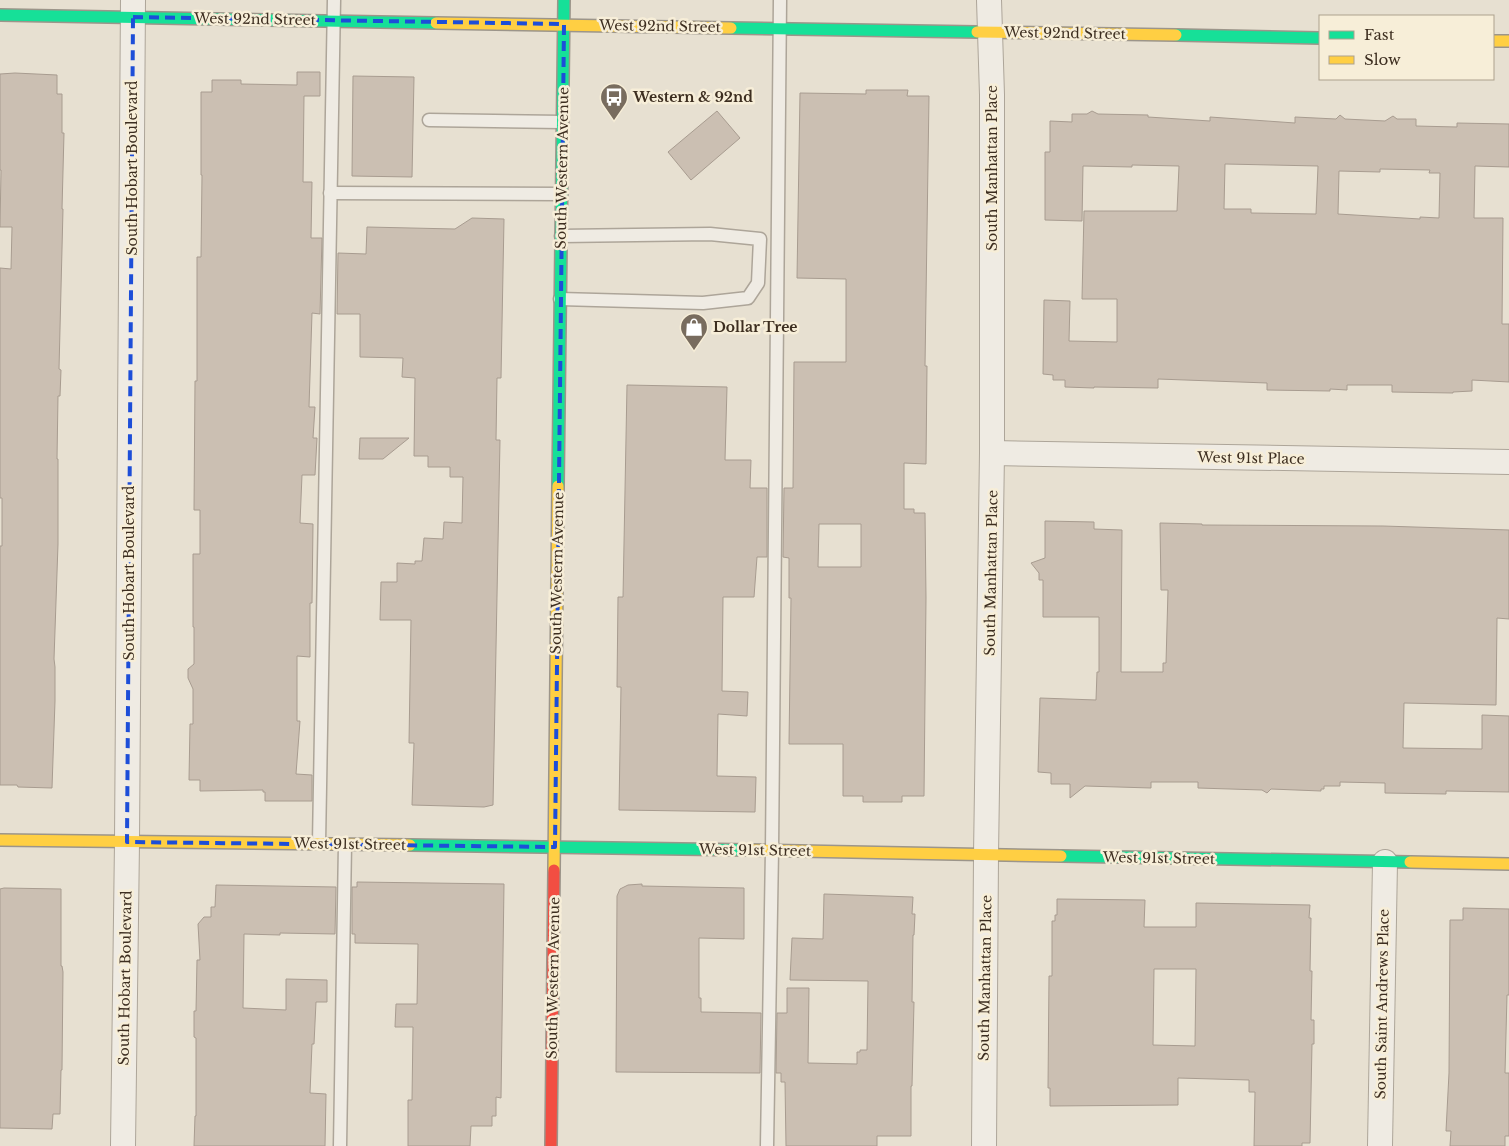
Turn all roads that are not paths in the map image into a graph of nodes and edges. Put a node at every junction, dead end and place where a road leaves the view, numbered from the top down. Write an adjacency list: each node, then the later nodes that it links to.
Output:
1 (334, 0): 7 (lane)
2 (564, 0): 8 (street, South Western Avenue)
3 (780, 0): 9 (lane)
4 (989, 0): 10 (street, South Manhattan Place)
5 (133, 8): 6 (street, West 92nd Street); 7 (street, West 92nd Street); 23 (street, South Hobart Boulevard)
6 (0, 15)
7 (333, 20): 8 (street, West 92nd Street); 16 (lane)
8 (564, 24): 9 (street, West 92nd Street); 15 (street, South Western Avenue)
9 (780, 28): 10 (street, West 92nd Street); 27 (lane)
10 (990, 32): 11 (street, West 92nd Street); 20 (street, South Manhattan Place)
11 (1319, 38)
12 (1494, 41): 13 (street)
13 (1509, 41)
14 (429, 120): 15 (lane)
15 (562, 122): 17 (street, South Western Avenue)
16 (330, 193): 17 (lane); 24 (lane)
17 (561, 194): 18 (street, South Western Avenue)
18 (561, 236): 19 (street, South Western Avenue); 19 (lane)
19 (560, 299): 26 (street, South Western Avenue)
20 (992, 454): 21 (street, West 91st Place); 28 (street, South Manhattan Place)
21 (1509, 462)
22 (0, 840): 23 (street, West 91st Street)
23 (128, 842): 24 (street, West 91st Street); 31 (street, South Hobart Boulevard)
24 (319, 844): 25 (street, West 91st Street)
25 (345, 844): 26 (street, West 91st Street); 32 (lane)
26 (555, 847): 27 (street, West 91st Street); 33 (street, South Western Avenue)
27 (772, 850): 28 (street, West 91st Street); 34 (lane)
28 (986, 855): 29 (street, West 91st Street); 35 (street, South Manhattan Place)
29 (1384, 862): 30 (street, West 91st Street); 36 (street, South Saint Andrews Place)
30 (1509, 864)
31 (123, 1146)
32 (340, 1146)
33 (551, 1146)
34 (767, 1146)
35 (984, 1146)
36 (1380, 1146)

